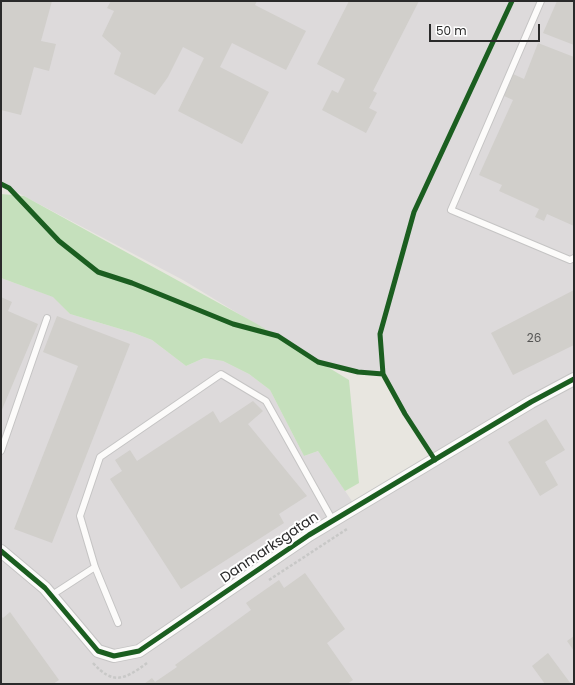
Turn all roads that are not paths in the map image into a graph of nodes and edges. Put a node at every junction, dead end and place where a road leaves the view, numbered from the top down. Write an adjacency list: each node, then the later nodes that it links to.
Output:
1 (541, 1): 2 (lane)
2 (574, 258)
3 (48, 318): 5 (lane)
4 (574, 379): 6 (street, Danmarksgatan)
5 (1, 452)
6 (333, 521): 8 (lane); 9 (street, Danmarksgatan)
7 (1, 551): 9 (street, Danmarksgatan)
8 (95, 567): 9 (lane); 10 (lane)
9 (52, 595)
10 (118, 623)

